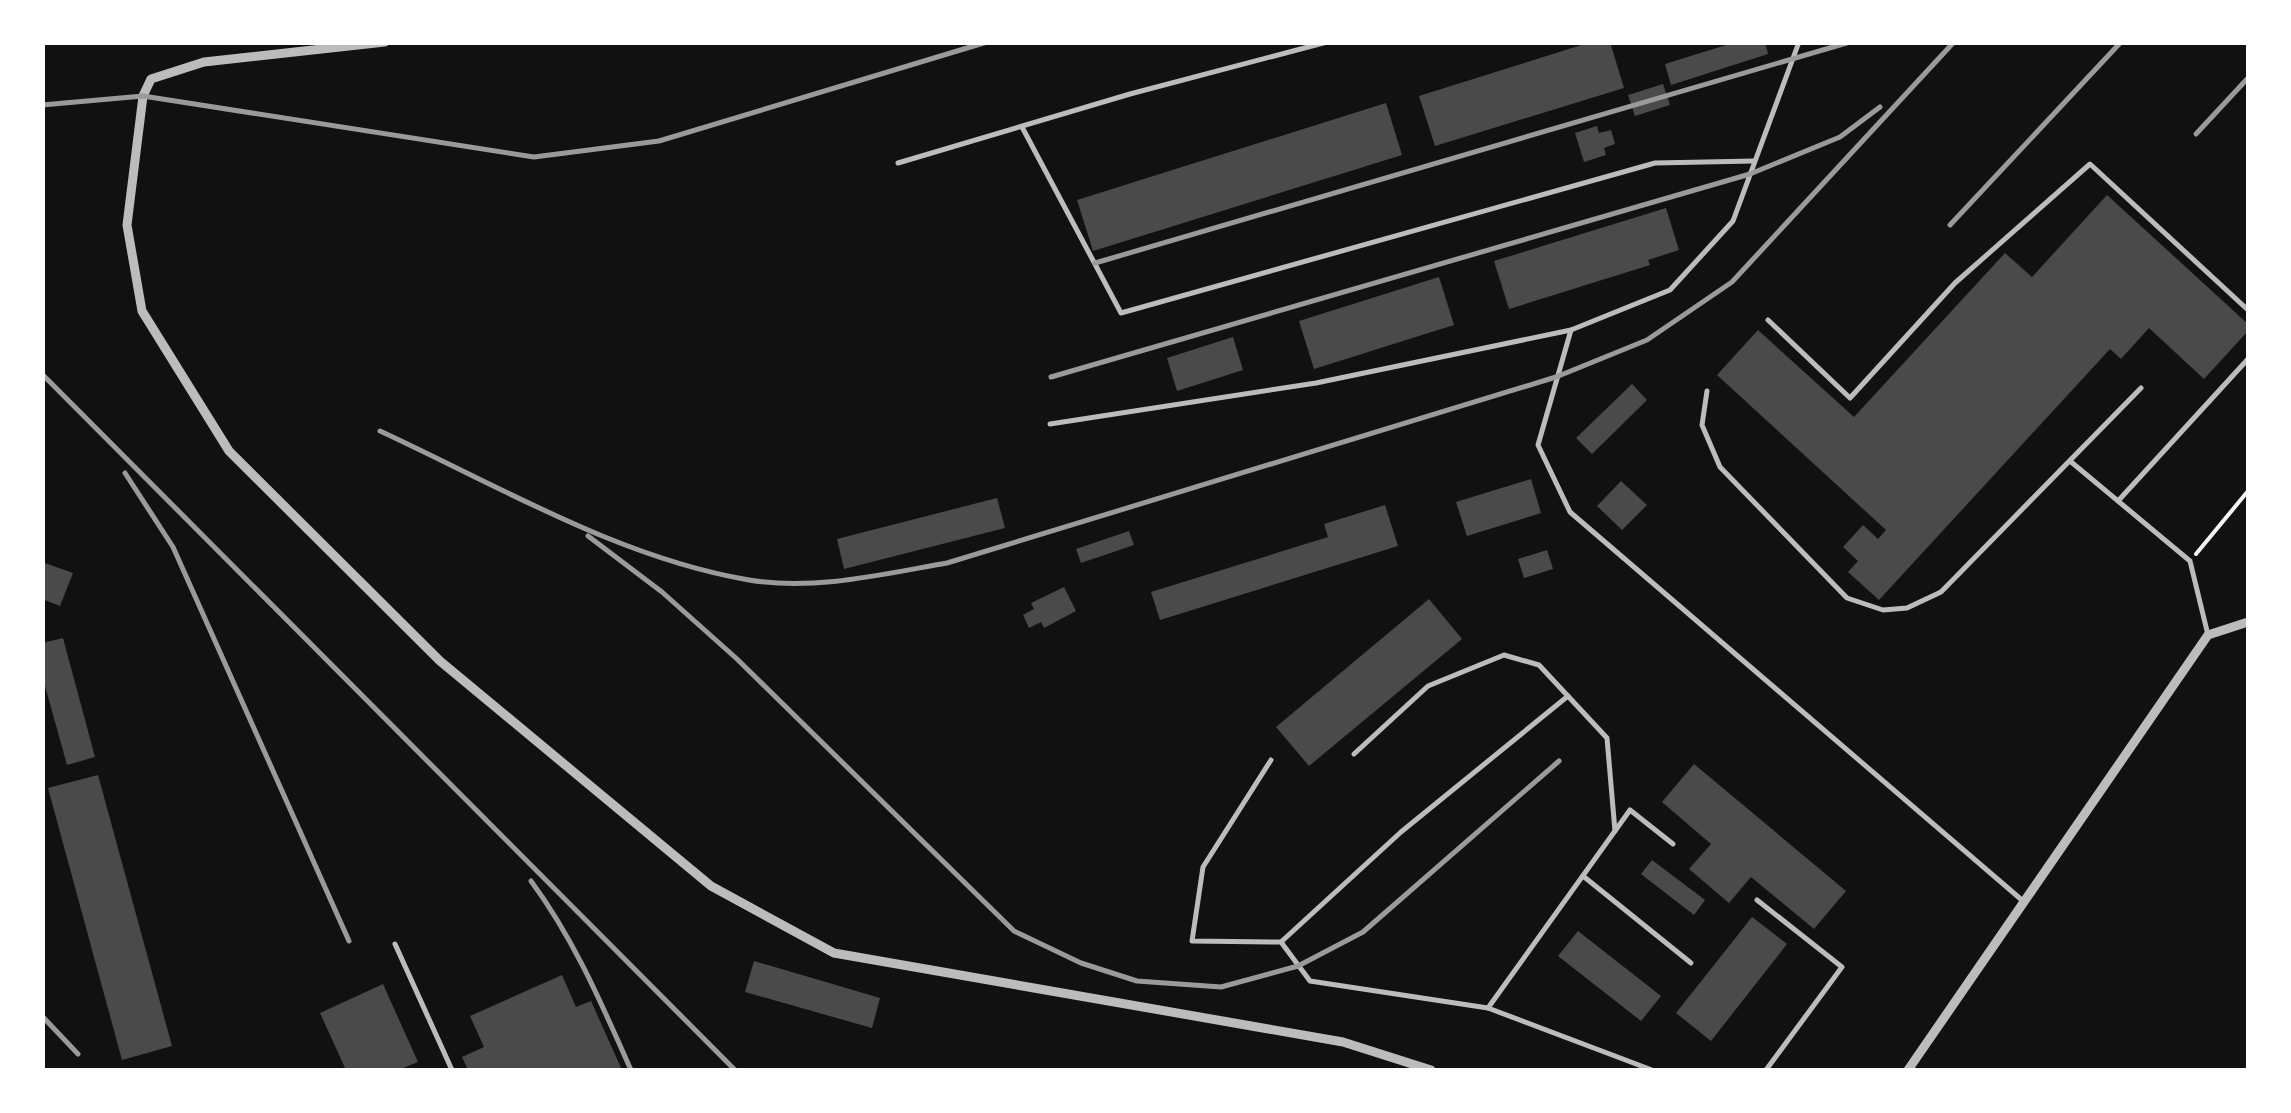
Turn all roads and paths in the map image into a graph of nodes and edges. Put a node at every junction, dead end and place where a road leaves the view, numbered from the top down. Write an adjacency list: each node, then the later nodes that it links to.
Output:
1 (385, 42): 33 (street)
2 (1327, 42): 4 (lane)
3 (1799, 42): 5 (lane)
4 (1022, 126): 5 (lane); 6 (lane)
5 (1754, 160): 9 (lane)
6 (898, 163)
7 (2248, 310): 8 (lane)
8 (1768, 320)
9 (1570, 330): 13 (lane); 27 (lane)
10 (2248, 359): 16 (lane)
11 (2141, 388): 14 (lane)
12 (1708, 391): 14 (lane)
13 (1050, 424)
14 (2069, 461): 16 (lane)
15 (2248, 491): 17 (path)
16 (2118, 501): 17 (lane)
17 (2190, 562): 19 (lane)
18 (2248, 622): 19 (street)
19 (2208, 635): 27 (street)
20 (1568, 696): 21 (lane); 23 (lane); 28 (lane)
21 (1354, 754)
22 (1270, 760): 28 (lane)
23 (1615, 831): 24 (lane); 25 (lane)
24 (1673, 844)
25 (1583, 876): 30 (lane); 31 (lane)
26 (1757, 900): 35 (lane)
27 (2023, 901): 36 (street)
28 (1281, 942): 31 (lane)
29 (395, 944): 32 (lane)
30 (1690, 963)
31 (1488, 1008): 34 (lane)
32 (452, 1070)
33 (1431, 1070)
34 (1652, 1070)
35 (1766, 1070)
36 (1908, 1070)

